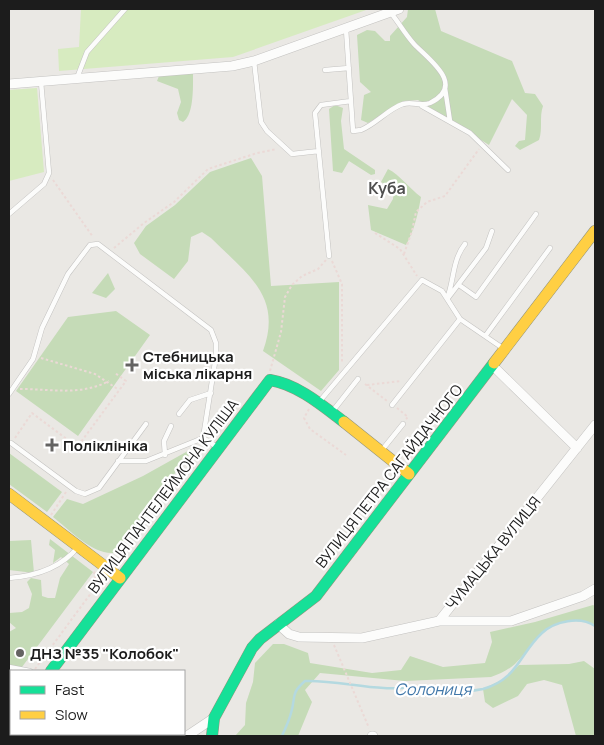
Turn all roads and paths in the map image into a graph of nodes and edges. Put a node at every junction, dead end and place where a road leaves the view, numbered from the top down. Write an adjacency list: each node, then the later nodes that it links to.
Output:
1 (126, 9): 7 (lane)
2 (394, 10): 3 (street); 10 (lane)
3 (346, 28): 4 (street); 5 (lane)
4 (254, 61): 7 (street); 15 (lane)
5 (349, 68): 6 (lane); 11 (lane)
6 (325, 70)
7 (77, 79): 8 (street)
8 (41, 82): 9 (street); 18 (lane)
9 (9, 84)
10 (444, 87): 12 (lane); 13 (lane)
11 (351, 101): 12 (lane); 16 (lane)
12 (422, 105): 13 (lane)
13 (450, 121): 14 (lane)
14 (481, 146): 17 (lane); 28 (path)
15 (284, 147): 16 (lane); 27 (path)
16 (319, 151): 29 (lane)
17 (508, 170)
18 (49, 173): 19 (lane); 24 (path)
19 (9, 214)
20 (536, 214): 31 (lane)
21 (492, 231): 31 (lane)
22 (595, 231): 35 (street, ВУЛИЦЯ ПЕТРА САГАЙДАЧНОГО)
23 (376, 233): 28 (path)
24 (98, 244): 27 (lane); 36 (lane)
25 (465, 244): 32 (lane)
26 (550, 248): 34 (lane)
27 (109, 251): 47 (lane)
28 (404, 254): 30 (path)
29 (329, 256): 39 (path); 41 (path)
30 (422, 280): 32 (lane); 39 (lane)
31 (459, 285): 32 (lane)
32 (448, 298): 33 (lane)
33 (460, 319): 34 (lane); 42 (lane)
34 (486, 335): 35 (lane)
35 (505, 349): 37 (street, ВУЛИЦЯ ПЕТРА САГАЙДАЧНОГО)
36 (34, 355): 43 (path); 45 (lane)
37 (493, 366): 60 (street); 66 (street, ВУЛИЦЯ ПЕТРА САГАЙДАЧНОГО)
38 (115, 373): 46 (path)
39 (342, 376): 49 (lane)
40 (358, 379): 51 (lane)
41 (270, 380): 49 (street); 59 (street, ВУЛИЦЯ ПАНТЕЛЕЙМОНА КУЛІША)
42 (412, 380): 44 (path); 50 (lane)
43 (108, 382): 45 (path); 46 (path)
44 (365, 384)
45 (12, 389): 48 (lane)
46 (120, 390): 58 (path)
47 (211, 393): 52 (lane); 57 (lane)
48 (9, 394)
49 (316, 402): 51 (street); 64 (path)
50 (392, 404)
51 (331, 413): 62 (street)
52 (179, 414)
53 (146, 424): 65 (lane)
54 (403, 424): 62 (lane)
55 (595, 425): 60 (street, ЧУМАЦЬКА ВУЛИЦЯ)
56 (170, 426): 63 (lane)
57 (203, 438): 59 (lane); 63 (lane)
58 (11, 444): 67 (lane)
59 (218, 448): 76 (street, ВУЛИЦЯ ПАНТЕЛЕЙМОНА КУЛІША)
60 (577, 448): 78 (street, ЧУМАЦЬКА ВУЛИЦЯ)
61 (203, 450): 68 (path)
62 (380, 451): 66 (street)
63 (165, 455): 65 (lane)
64 (346, 456)
65 (118, 461): 67 (lane)
66 (409, 474): 79 (street, ВУЛИЦЯ ПЕТРА САГАЙДАЧНОГО)
67 (70, 487): 70 (path)
68 (169, 496)
69 (13, 500): 71 (street)
70 (48, 518)
71 (78, 546): 75 (lane); 76 (street)
72 (129, 550): 73 (path)
73 (107, 560)
74 (94, 570): 83 (path)
75 (9, 578)
76 (120, 578): 84 (street, ВУЛИЦЯ ПАНТЕЛЕЙМОНА КУЛІША)
77 (595, 589): 78 (street)
78 (439, 621): 80 (street, ЧУМАЦЬКА ВУЛИЦЯ)
79 (278, 624): 80 (street, ЧУМАЦЬКА ВУЛИЦЯ); 85 (street, ВУЛИЦЯ ПЕТРА САГАЙДАЧНОГО)
80 (331, 638): 86 (path)
81 (9, 667): 82 (lane)
82 (26, 670)
83 (33, 670)
84 (52, 670)
85 (214, 718): 87 (street); 88 (street, ВУЛИЦЯ ПЕТРА САГАЙДАЧНОГО)
86 (364, 719)
87 (188, 736)
88 (212, 736)

